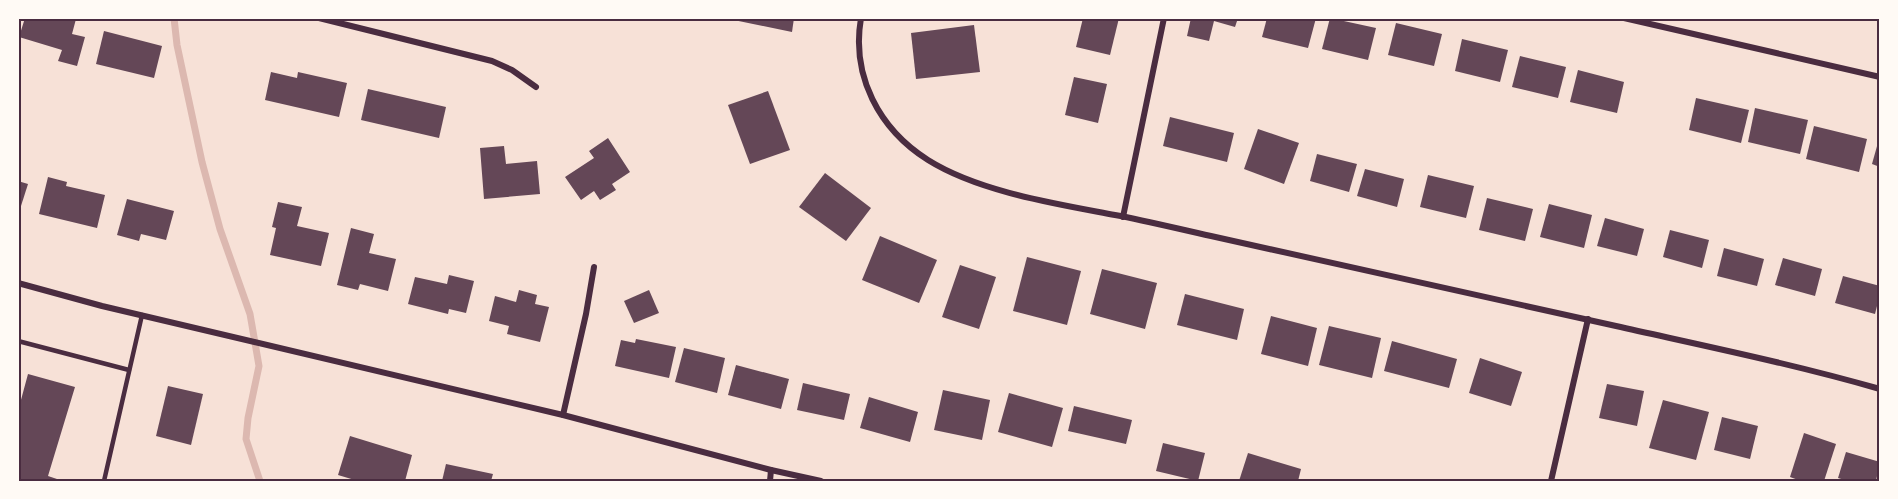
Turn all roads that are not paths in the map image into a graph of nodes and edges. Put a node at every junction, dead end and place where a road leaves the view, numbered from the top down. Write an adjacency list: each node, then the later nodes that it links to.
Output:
1 (319, 18): 6 (street)
2 (861, 18): 7 (street)
3 (1164, 18): 7 (street)
4 (1624, 18): 5 (street)
5 (1880, 77)
6 (536, 87)
7 (1123, 217): 11 (street)
8 (594, 267): 15 (street)
9 (18, 283): 10 (street)
10 (142, 315): 13 (lane); 15 (street)
11 (1587, 319): 14 (street); 20 (street)
12 (18, 341): 13 (lane)
13 (129, 370): 17 (lane)
14 (1880, 389)
15 (563, 415): 16 (street)
16 (771, 470): 18 (street); 19 (street)
17 (104, 481)
18 (770, 481)
19 (821, 481)
20 (1551, 481)

